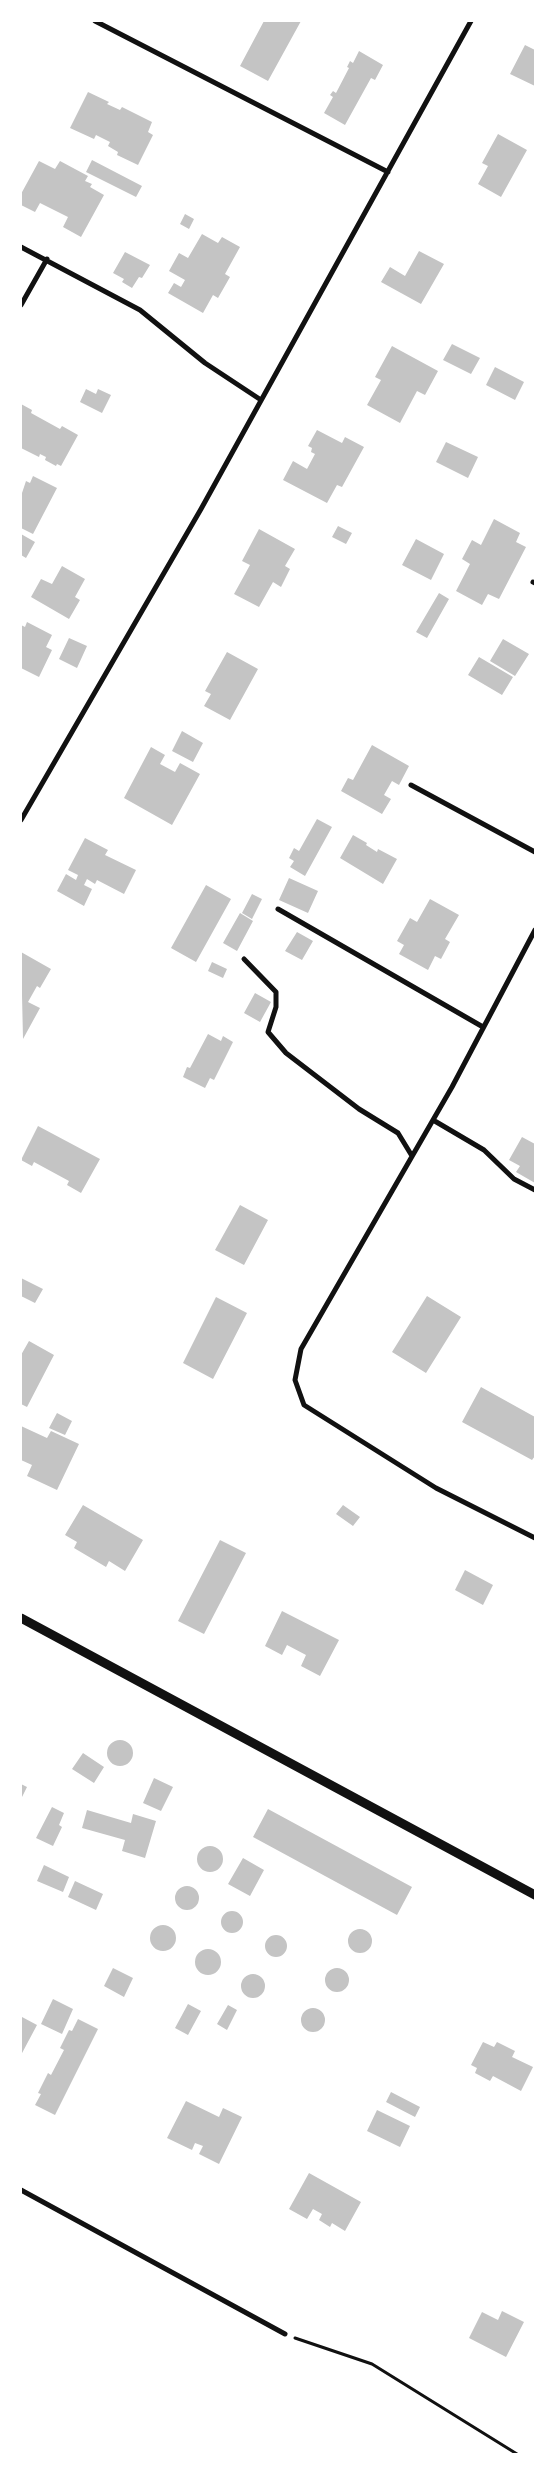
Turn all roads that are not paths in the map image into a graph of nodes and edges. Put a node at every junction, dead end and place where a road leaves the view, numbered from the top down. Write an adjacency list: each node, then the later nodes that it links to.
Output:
1 (95, 21): 3 (street)
2 (471, 21): 3 (street)
3 (388, 172): 7 (street)
4 (21, 247): 5 (street)
5 (47, 259): 6 (street); 7 (street)
6 (21, 305)
7 (262, 400): 9 (street)
8 (411, 785): 10 (street)
9 (21, 820)
10 (535, 852)
11 (278, 909): 14 (street)
12 (534, 932): 14 (street)
13 (244, 959): 16 (street)
14 (483, 1027): 15 (street)
15 (433, 1120): 16 (street); 17 (street)
16 (412, 1156): 18 (street)
17 (535, 1190)
18 (535, 1538)
19 (21, 1618): 20 (street)
20 (535, 1896)
21 (21, 2190): 22 (street)
22 (285, 2334)

